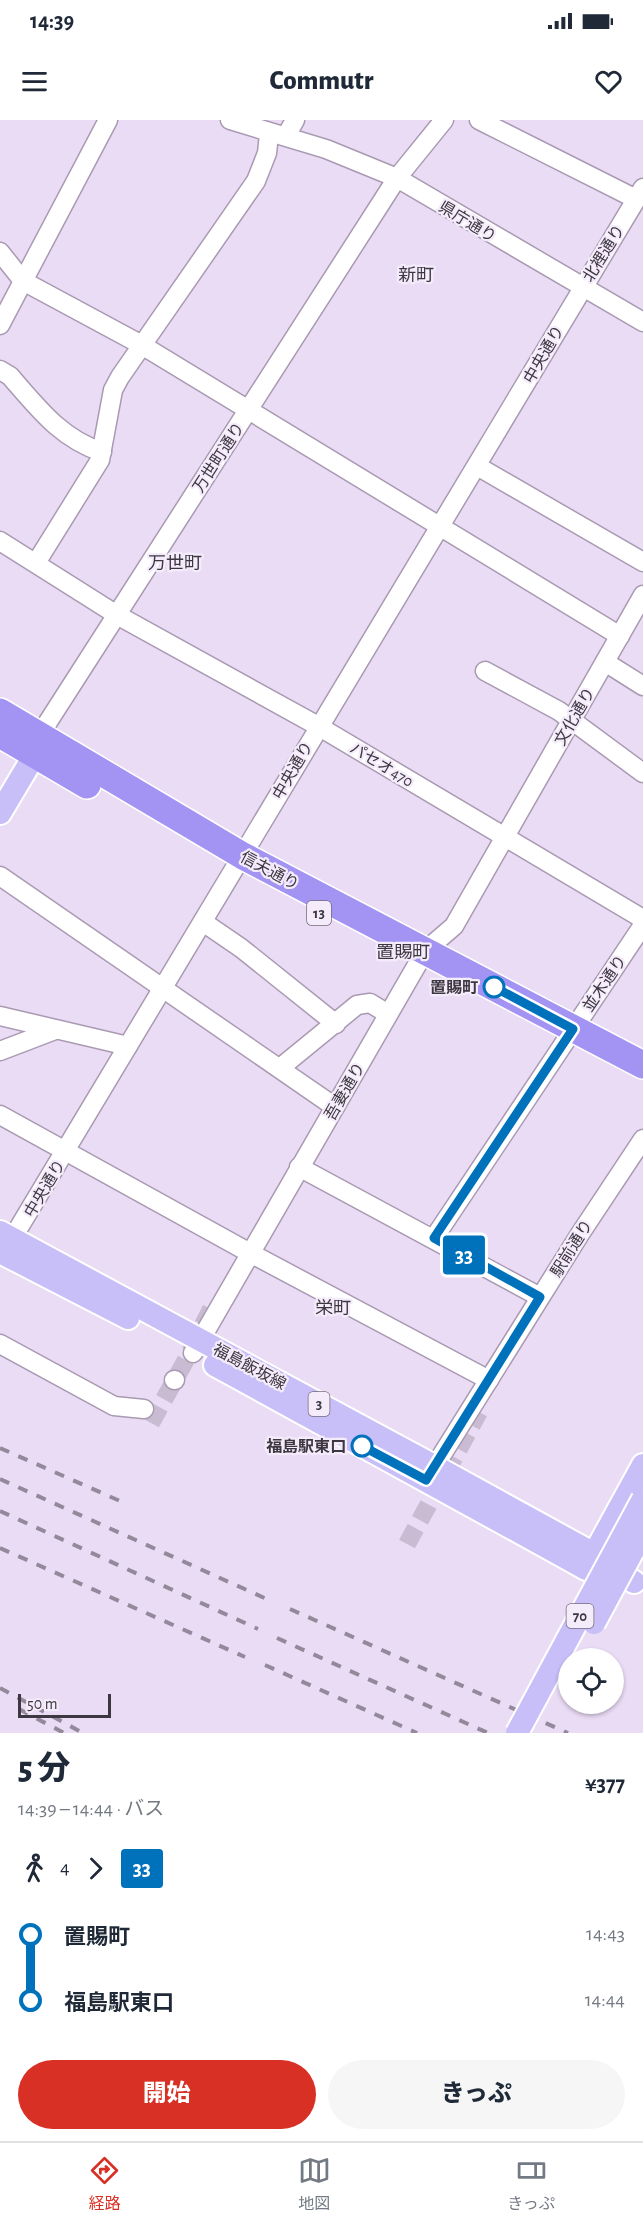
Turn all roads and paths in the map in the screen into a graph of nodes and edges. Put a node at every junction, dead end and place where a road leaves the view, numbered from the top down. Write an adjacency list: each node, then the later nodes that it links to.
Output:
1 (108, 120): 10 (street)
2 (230, 120): 6 (street, 県庁通り)
3 (295, 120): 6 (street)
4 (444, 120): 7 (street, 万世町通り)
5 (479, 120): 8 (street)
6 (277, 135): 7 (street, 県庁通り); 14 (street)
7 (397, 178): 11 (street, 県庁通り); 16 (street, 万世町通り)
8 (640, 194): 11 (street, 北裡通り)
9 (0, 252): 10 (street)
10 (23, 281): 13 (street); 14 (street)
11 (582, 287): 12 (street, 県庁通り); 18 (street, 中央通り)
12 (643, 322)
13 (0, 325)
14 (140, 344): 16 (street); 17 (street)
15 (0, 370): 17 (street)
16 (248, 411): 19 (street); 24 (street, 万世町通り)
17 (102, 452): 22 (street)
18 (477, 466): 19 (street, 中央通り); 21 (street)
19 (439, 528): 25 (street); 31 (street, 中央通り)
20 (0, 541): 22 (street, パセオ470)
21 (643, 562)
22 (36, 563): 24 (street, パセオ470)
23 (643, 595): 25 (street, 文化通り)
24 (117, 615): 31 (street, パセオ470); 32 (street, 万世町通り)
25 (620, 636): 26 (street, 文化通り)
26 (605, 662): 28 (street); 30 (street, 文化通り)
27 (485, 671): 30 (street)
28 (643, 686)
29 (0, 712): 32 (highway, 信夫通り / 13)
30 (572, 720): 33 (street); 36 (street, 文化通り)
31 (318, 726): 36 (street, パセオ470); 37 (street, 中央通り)
32 (24, 744): 34 (main road); 35 (main road); 37 (highway, 信夫通り / 13)
33 (643, 773)
34 (0, 784)
35 (0, 813)
36 (506, 837): 39 (street, パセオ470); 42 (street, 吾妻通り)
37 (239, 863): 40 (street, 中央通り); 42 (highway, 信夫通り / 13)
38 (0, 876): 43 (street)
39 (643, 919)
40 (203, 922): 43 (street, 中央通り); 46 (street)
41 (643, 925): 48 (street, 並木通り)
42 (421, 958): 44 (street, 吾妻通り); 48 (highway, 信夫通り / 13)
43 (163, 988): 49 (street, 中央通り); 52 (street)
44 (388, 1014): 46 (street); 54 (street, 吾妻通り)
45 (0, 1016): 47 (street)
46 (336, 1024): 52 (street)
47 (55, 1030): 49 (street); 50 (street)
48 (569, 1035): 51 (highway, 信夫通り / 13); 53 (highway, 信夫通り / 13); 59 (street, 並木通り)
49 (128, 1046): 57 (street, 中央通り)
50 (0, 1051)
51 (643, 1065)
52 (280, 1068): 54 (street)
53 (643, 1084)
54 (335, 1107): 58 (street, 吾妻通り)
55 (0, 1115): 57 (street)
56 (643, 1139): 62 (street, 駅前通り)
57 (65, 1152): 60 (street, 中央通り); 61 (street)
58 (300, 1167): 59 (street); 61 (street, 吾妻通り)
59 (434, 1238): 62 (street)
60 (3, 1247): 64 (main road, 福島飯坂線 / 3)
61 (250, 1253): 64 (street, 吾妻通り); 65 (street)
62 (540, 1297): 65 (street, 駅前通り)
63 (0, 1344): 66 (street)
64 (196, 1346): 68 (main road, 福島飯坂線 / 3)
65 (489, 1380): 68 (street, 駅前通り)
66 (144, 1409)
67 (643, 1465): 71 (main road)
68 (430, 1473): 71 (main road, 福島飯坂線 / 3)
69 (643, 1498): 75 (main road, 70, bridge)
70 (643, 1532): 73 (main road, 70, bridge)
71 (590, 1562): 72 (main road, 福島飯坂線 / 3)
72 (640, 1578)
73 (580, 1648)
74 (558, 1689): 76 (main road)
75 (517, 1733)
76 (534, 1733)

